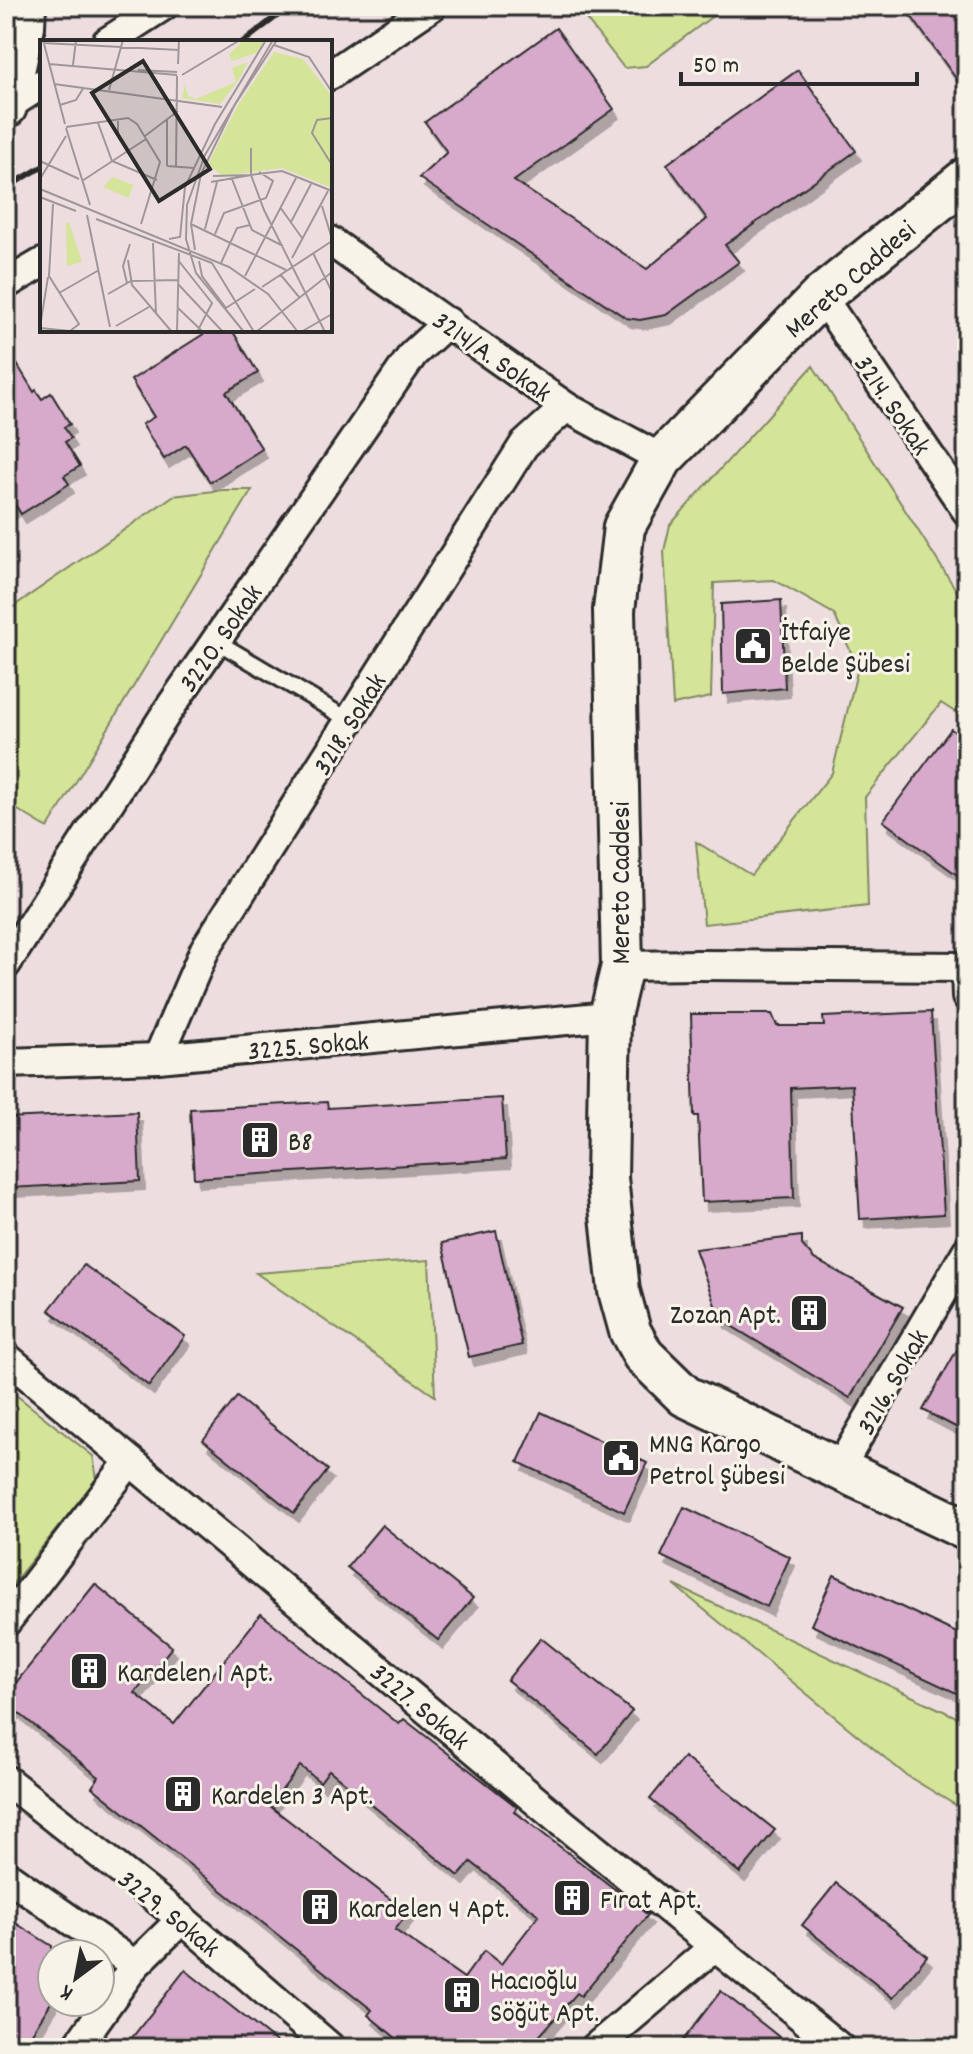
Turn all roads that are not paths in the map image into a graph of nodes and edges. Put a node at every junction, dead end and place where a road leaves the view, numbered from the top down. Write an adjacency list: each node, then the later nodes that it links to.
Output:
1 (25, 6): 7 (street)
2 (163, 6): 4 (street)
3 (432, 6): 5 (street)
4 (110, 40)
5 (332, 74)
6 (40, 85): 7 (street)
7 (6, 107)
8 (967, 178): 13 (street, Mereto Caddesi)
9 (967, 207): 13 (street)
10 (332, 242): 14 (street, 3214/A. Sokak)
11 (40, 264): 12 (street)
12 (6, 284)
13 (821, 296): 16 (street, Mereto Caddesi); 17 (street, 3214. Sokak)
14 (448, 322): 15 (street, 3214/A. Sokak); 18 (street, 3220. Sokak)
15 (566, 407): 16 (street, 3214/A. Sokak); 19 (street, 3218. Sokak)
16 (662, 459): 21 (street, Mereto Caddesi)
17 (967, 511)
18 (216, 641): 19 (lane); 20 (street, 3220. Sokak)
19 (349, 720): 25 (street, 3218. Sokak)
20 (6, 964)
21 (622, 966): 22 (street); 24 (street, Mereto Caddesi)
22 (966, 967): 23 (street)
23 (967, 997)
24 (610, 1016): 25 (street, 3225. Sokak); 30 (street, Mereto Caddesi)
25 (158, 1058): 26 (street, 3225. Sokak)
26 (6, 1063)
27 (967, 1251): 30 (street, 3216. Sokak)
28 (6, 1357): 29 (street, 3227. Sokak)
29 (130, 1461): 32 (street); 36 (street, 3227. Sokak)
30 (839, 1469): 31 (street, Mereto Caddesi)
31 (967, 1530)
32 (6, 1622)
33 (6, 1780): 35 (street, 3229. Sokak)
34 (6, 1875): 37 (street)
35 (182, 1919): 37 (street); 39 (street, 3229. Sokak)
36 (714, 1947): 40 (street); 41 (street, 3227. Sokak)
37 (135, 1965): 38 (street)
38 (76, 2048)
39 (331, 2048)
40 (595, 2048)
41 (840, 2048)

